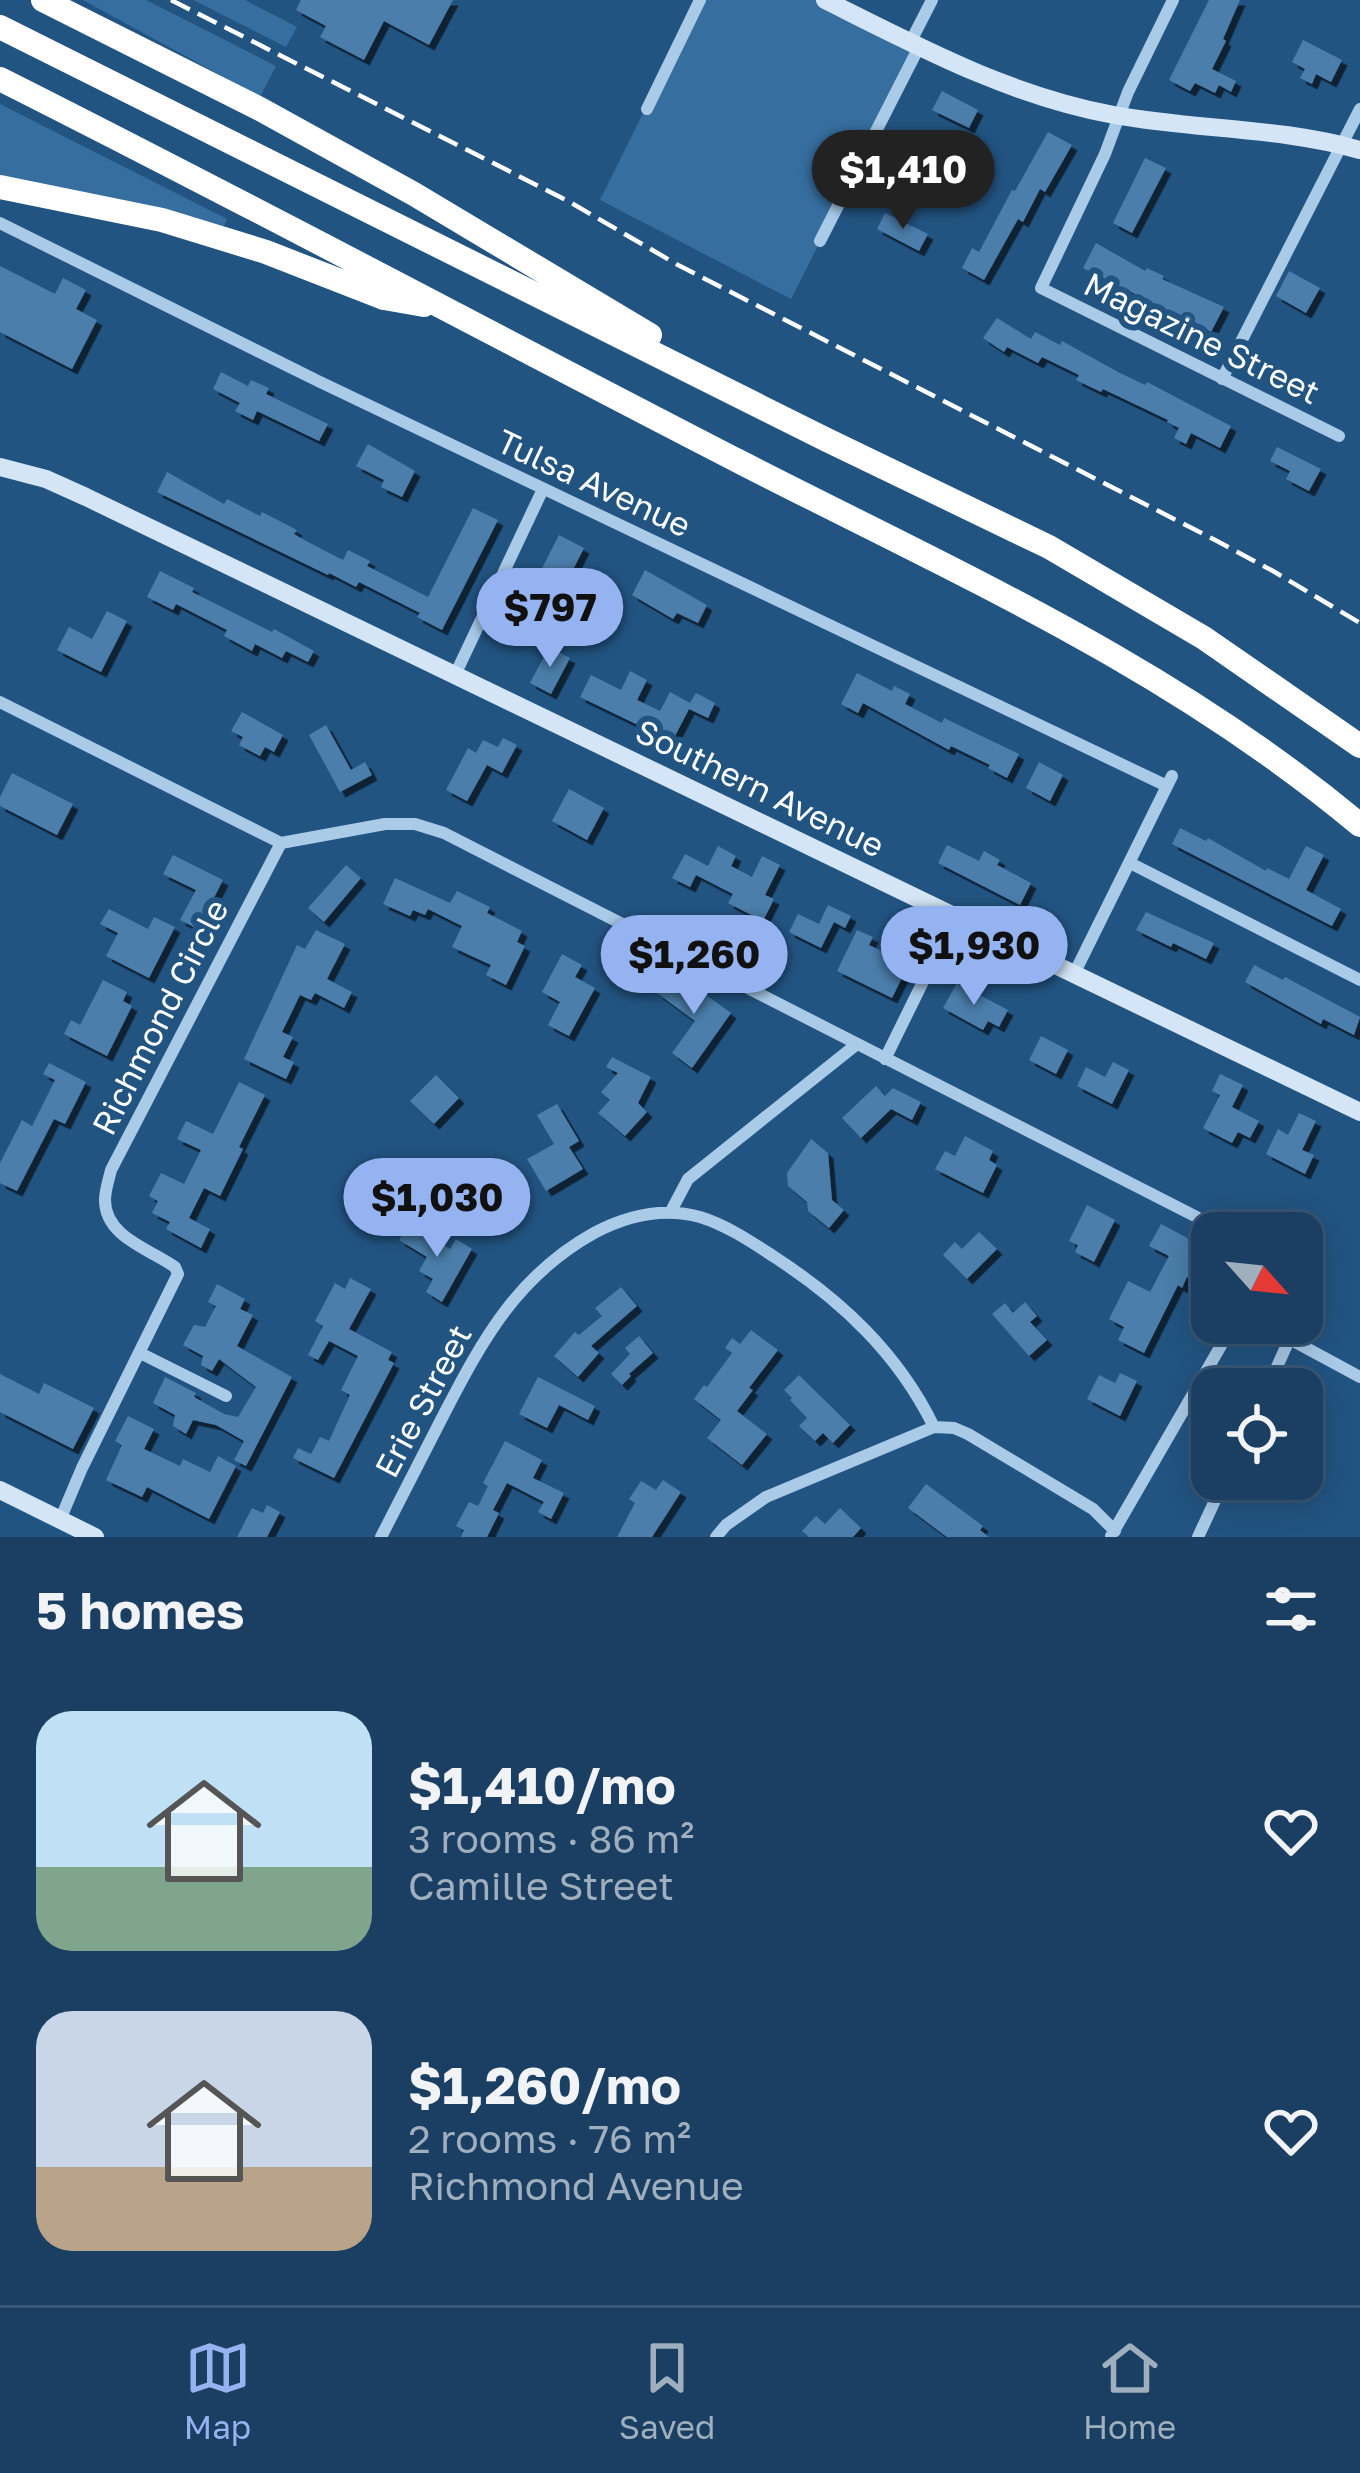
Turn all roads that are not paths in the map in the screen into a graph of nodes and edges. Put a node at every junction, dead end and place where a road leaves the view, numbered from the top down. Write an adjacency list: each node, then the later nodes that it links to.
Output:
1 (44, 0): 19 (highway)
2 (700, 0): 9 (street)
3 (825, 0): 7 (street)
4 (932, 0): 7 (street)
5 (1173, 0): 11 (street)
6 (0, 27): 19 (highway)
7 (915, 45): 11 (street); 15 (street)
8 (0, 79): 16 (highway)
9 (647, 109)
10 (1360, 109): 12 (street)
11 (1118, 116): 12 (street); 17 (street, Magazine Street)
12 (1351, 147): 17 (street)
13 (0, 187): 16 (highway)
14 (0, 223): 21 (street, Tulsa Avenue)
15 (820, 242)
16 (448, 309): 25 (highway)
17 (1222, 379): 18 (street, Magazine Street)
18 (1339, 436)
19 (827, 440): 24 (highway)
20 (0, 467): 22 (street, Southern Avenue)
21 (543, 489): 22 (street); 27 (street, Tulsa Avenue)
22 (454, 675): 29 (street, Southern Avenue)
23 (0, 702): 26 (street)
24 (1360, 746)
25 (1360, 825)
26 (281, 843): 31 (street); 38 (street, Richmond Circle)
27 (1130, 863): 29 (street); 30 (street)
28 (944, 939): 32 (street)
29 (1075, 972): 33 (street, Southern Avenue)
30 (1360, 980)
31 (857, 1044): 32 (street); 34 (street)
32 (885, 1058): 35 (street)
33 (1360, 1112)
34 (670, 1213): 41 (street); 47 (street, Erie Street)
35 (1191, 1214)
36 (1222, 1344): 45 (street)
37 (1297, 1344): 39 (street)
38 (140, 1354): 40 (street); 44 (street)
39 (1360, 1377)
40 (226, 1396)
41 (934, 1427): 45 (street); 48 (street)
42 (0, 1490): 44 (street)
43 (1215, 1500): 49 (street)
44 (59, 1520): 46 (street)
45 (1113, 1534)
46 (95, 1537)
47 (381, 1537)
48 (716, 1537)
49 (1198, 1537)

